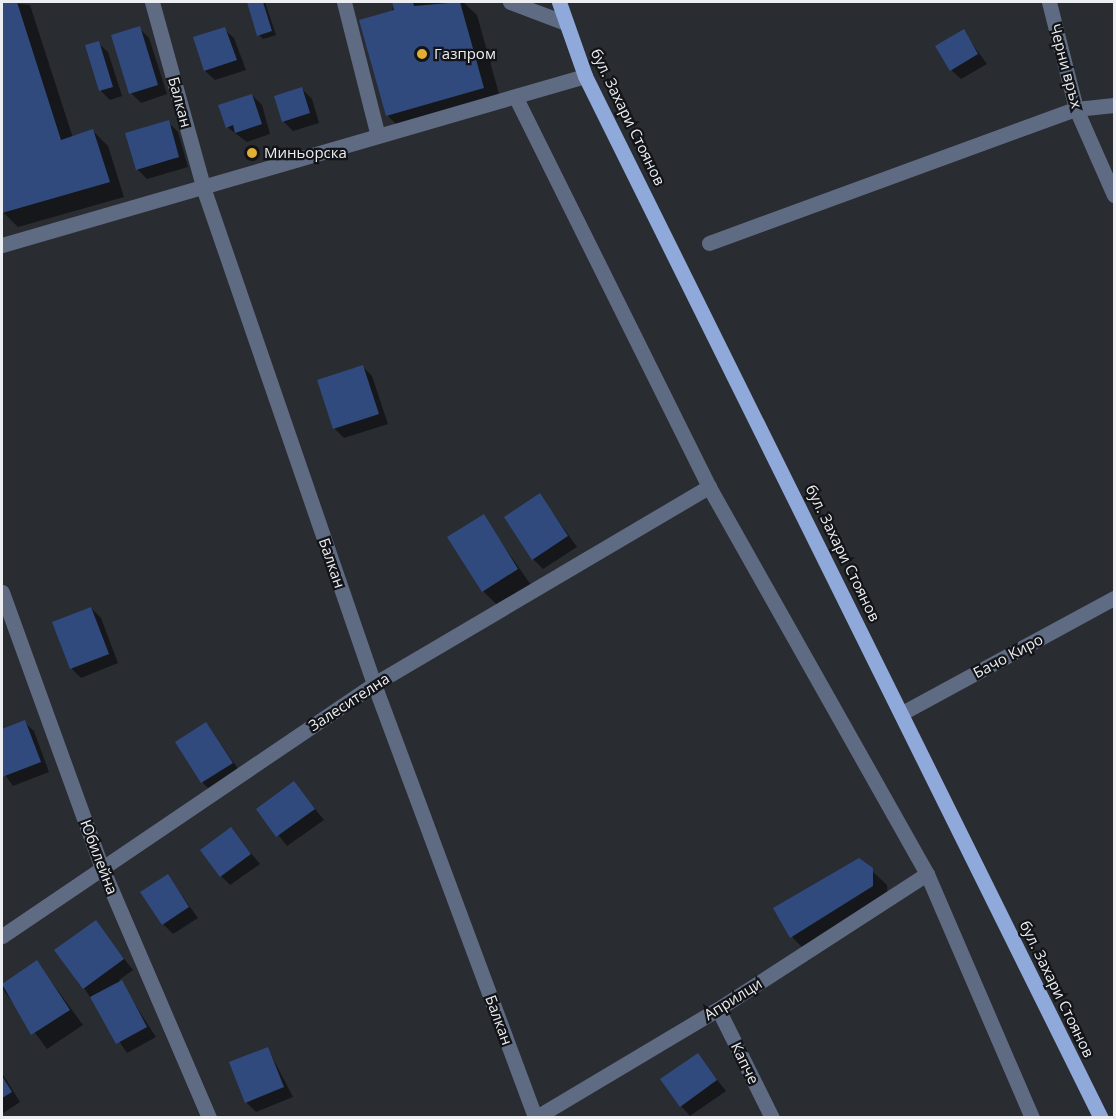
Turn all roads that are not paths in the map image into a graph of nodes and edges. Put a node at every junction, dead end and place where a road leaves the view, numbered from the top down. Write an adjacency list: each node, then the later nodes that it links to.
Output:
1 (152, 2): 12 (street, Балкан)
2 (510, 2): 6 (street)
3 (559, 2): 6 (main road, бул. Захари Стоянов)
4 (1049, 2): 10 (street, Черни връх)
5 (342, 3): 11 (street)
6 (567, 23): 7 (main road, бул. Захари Стоянов)
7 (585, 76): 8 (street); 20 (main road, бул. Захари Стоянов)
8 (516, 98): 11 (street); 16 (street)
9 (1114, 105): 10 (street)
10 (1076, 109): 13 (street, Черни връх); 14 (street)
11 (378, 136): 12 (street)
12 (204, 190): 15 (street); 19 (street, Балкан)
13 (1114, 195)
14 (710, 243)
15 (2, 245)
16 (709, 487): 19 (street, Залесителна); 22 (street)
17 (2, 592): 21 (street, Юбилейна)
18 (1114, 598): 20 (street, Бачо Киро)
19 (374, 684): 21 (street, Залесителна); 26 (street, Балкан)
20 (902, 713): 29 (main road, бул. Захари Стоянов)
21 (102, 868): 23 (street, Залесителна); 25 (street, Юбилейна)
22 (927, 874): 24 (street, Априлци); 28 (street)
23 (2, 936)
24 (718, 1009): 26 (street, Априлци); 27 (street, Капче)
25 (209, 1118)
26 (535, 1118)
27 (772, 1118)
28 (1032, 1118)
29 (1101, 1118)

